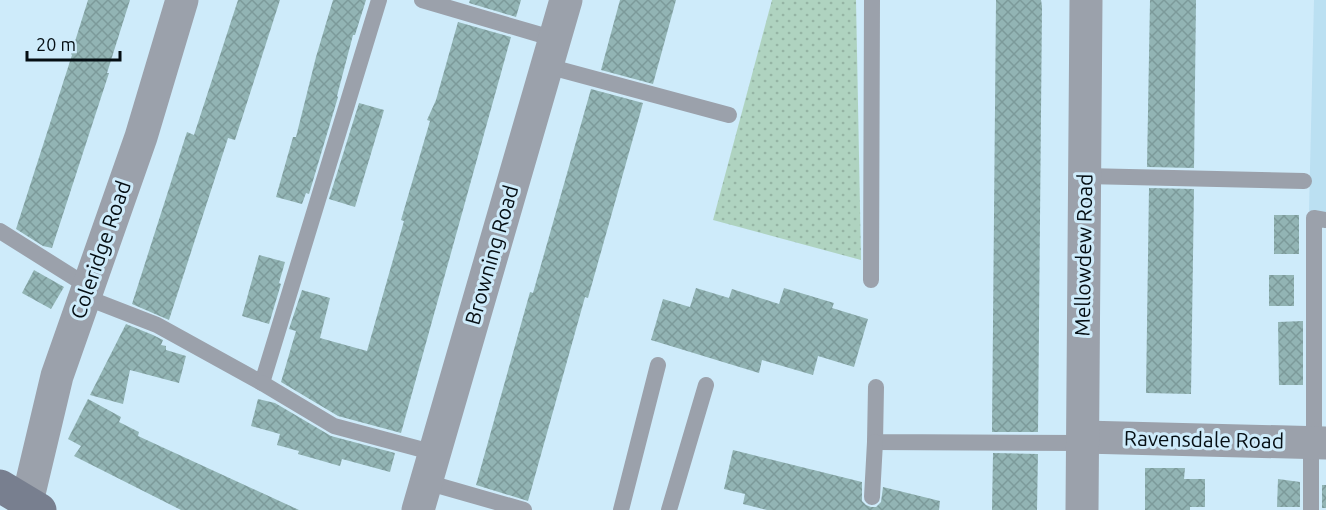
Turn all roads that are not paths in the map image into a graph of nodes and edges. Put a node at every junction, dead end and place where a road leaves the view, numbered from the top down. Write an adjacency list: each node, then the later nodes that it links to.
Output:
1 (183, 0): 14 (street, Coleridge Road)
2 (379, 0): 16 (lane)
3 (422, 0): 7 (lane)
4 (566, 0): 7 (street, Browning Road)
5 (872, 0): 13 (lane)
6 (1086, 0): 9 (street, Mellowdew Road)
7 (551, 52): 8 (lane); 22 (street, Browning Road)
8 (729, 115)
9 (1085, 176): 10 (lane); 19 (street, Mellowdew Road)
10 (1304, 181)
11 (1326, 220): 21 (lane)
12 (0, 231): 14 (lane)
13 (871, 280)
14 (87, 292): 16 (lane); 25 (street, Coleridge Road)
15 (658, 365): 27 (lane)
16 (262, 383): 22 (lane)
17 (706, 385): 28 (lane)
18 (876, 387): 20 (lane)
19 (1082, 440): 20 (lane); 21 (street, Ravensdale Road); 29 (street, Mellowdew Road)
20 (875, 442): 24 (lane)
21 (1317, 443): 30 (lane)
22 (426, 482): 26 (lane)
23 (0, 486): 25 (street)
24 (872, 497)
25 (31, 507)
26 (524, 510)
27 (621, 510)
28 (669, 510)
29 (1082, 510)
30 (1311, 510)

